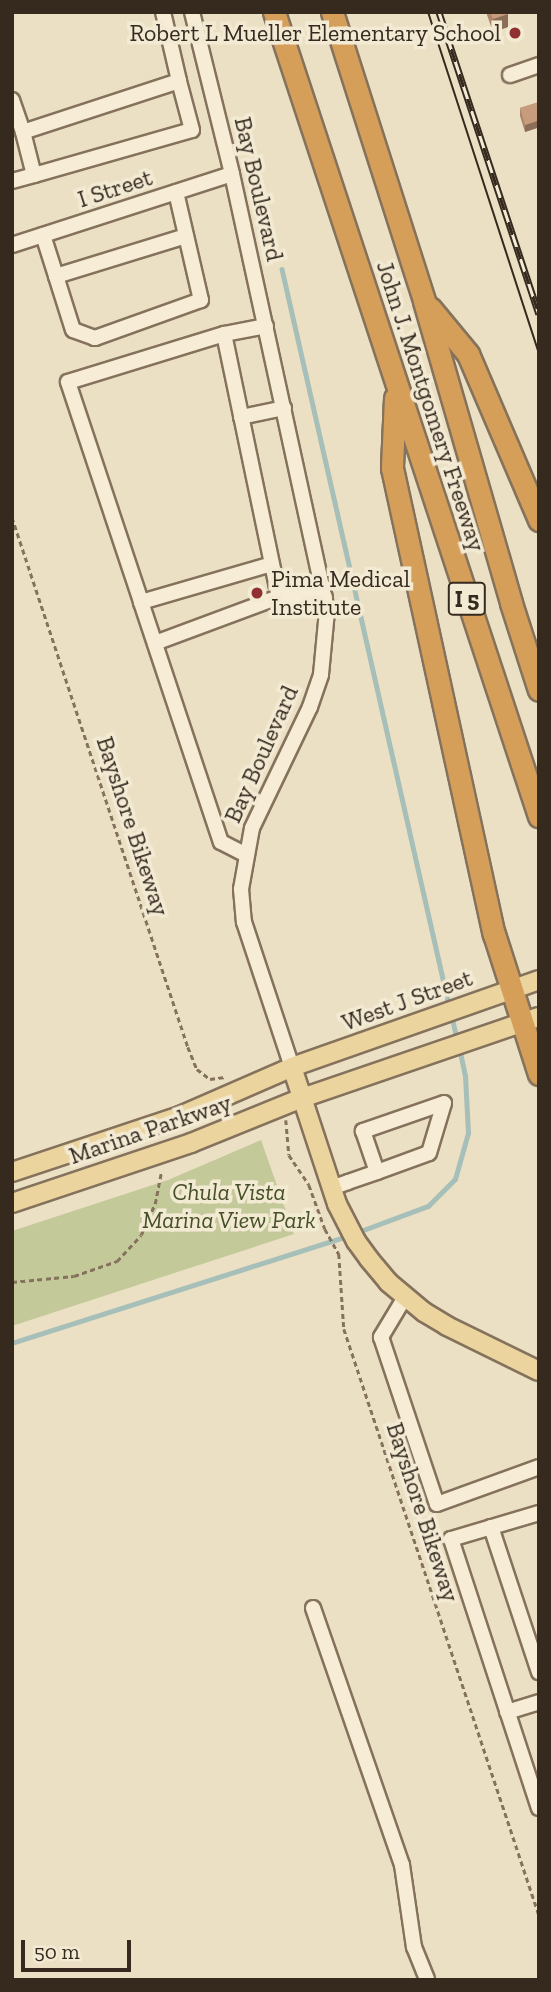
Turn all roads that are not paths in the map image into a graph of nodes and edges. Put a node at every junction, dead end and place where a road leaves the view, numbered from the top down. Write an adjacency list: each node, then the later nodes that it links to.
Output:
1 (163, 12): 7 (street)
2 (192, 12): 10 (street, Bay Boulevard)
3 (332, 12): 18 (highway, John J. Montgomery Freeway / I 5)
4 (274, 15): 21 (highway, John J. Montgomery Freeway / I 5)
5 (539, 65): 6 (street)
6 (510, 75)
7 (179, 81): 9 (street); 11 (street)
8 (12, 100): 9 (street)
9 (23, 132): 11 (street)
10 (232, 174): 13 (street, I Street); 19 (street, Bay Boulevard)
11 (34, 175): 12 (street)
12 (12, 181)
13 (176, 192): 14 (street, I Street); 15 (street)
14 (43, 235): 16 (street, I Street); 17 (street)
15 (186, 236): 17 (street); 17 (street)
16 (12, 245)
17 (56, 276)
18 (424, 301): 24 (highway); 30 (highway, John J. Montgomery Freeway / I 5)
19 (265, 326): 20 (street); 22 (street, Bay Boulevard)
20 (224, 334): 23 (street); 28 (street)
21 (396, 383): 31 (highway, John J. Montgomery Freeway / I 5); 34 (highway)
22 (284, 408): 23 (street); 27 (street, Bay Boulevard)
23 (242, 417): 25 (street)
24 (539, 520)
25 (272, 564): 26 (street); 28 (street)
26 (279, 597): 27 (street); 29 (street)
27 (325, 597): 32 (street, Bay Boulevard)
28 (141, 602): 29 (street)
29 (155, 643): 32 (street)
30 (539, 690)
31 (539, 816)
32 (246, 855): 36 (street, Bay Boulevard)
33 (539, 980): 34 (main road, West J Street)
34 (511, 989): 35 (highway); 36 (main road, West J Street)
35 (530, 1020): 37 (highway); 38 (main road)
36 (292, 1067): 38 (main road, Bay Boulevard); 39 (main road, Marina Parkway)
37 (539, 1074)
38 (302, 1098): 41 (main road, Bay Boulevard); 42 (main road, Marina Parkway)
39 (12, 1172)
40 (377, 1172): 40 (street); 41 (street)
41 (331, 1188): 43 (main road, Bay Boulevard)
42 (12, 1203)
43 (405, 1297): 44 (main road, Bay Boulevard); 45 (street)
44 (539, 1371)
45 (539, 1467)
46 (539, 1513): 47 (street)
47 (491, 1527): 49 (street); 51 (street)
48 (313, 1608): 53 (street)
49 (539, 1672)
50 (539, 1702): 51 (street)
51 (508, 1712): 52 (street)
52 (539, 1808)
53 (427, 1980)

